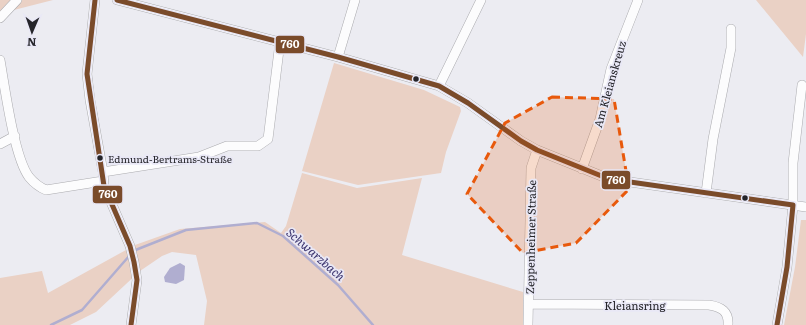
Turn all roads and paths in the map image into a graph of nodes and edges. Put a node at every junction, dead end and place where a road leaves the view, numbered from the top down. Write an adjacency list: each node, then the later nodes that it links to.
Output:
1 (17, 0): 7 (street)
2 (95, 0): 18 (street)
3 (117, 0): 9 (street)
4 (356, 0): 10 (street)
5 (482, 0): 13 (street)
6 (638, 0): 17 (street, Am Kleianskreuz)
7 (0, 18)
8 (731, 29): 19 (street)
9 (280, 42): 10 (street); 18 (street)
10 (338, 57): 13 (street)
11 (0, 60): 14 (street)
12 (802, 85): 20 (street)
13 (439, 86): 16 (street)
14 (15, 136): 15 (street); 18 (street)
15 (0, 144)
16 (536, 150): 17 (street); 22 (street, Zeppenheimer Straße)
17 (582, 169): 19 (street)
18 (103, 177): 23 (street)
19 (706, 193): 20 (street)
20 (793, 205): 21 (street); 26 (street)
21 (806, 207)
22 (529, 304): 24 (street, Zeppenheimer Straße); 25 (street, Kleiansring)
23 (131, 325)
24 (528, 325)
25 (728, 325)
26 (777, 325)

